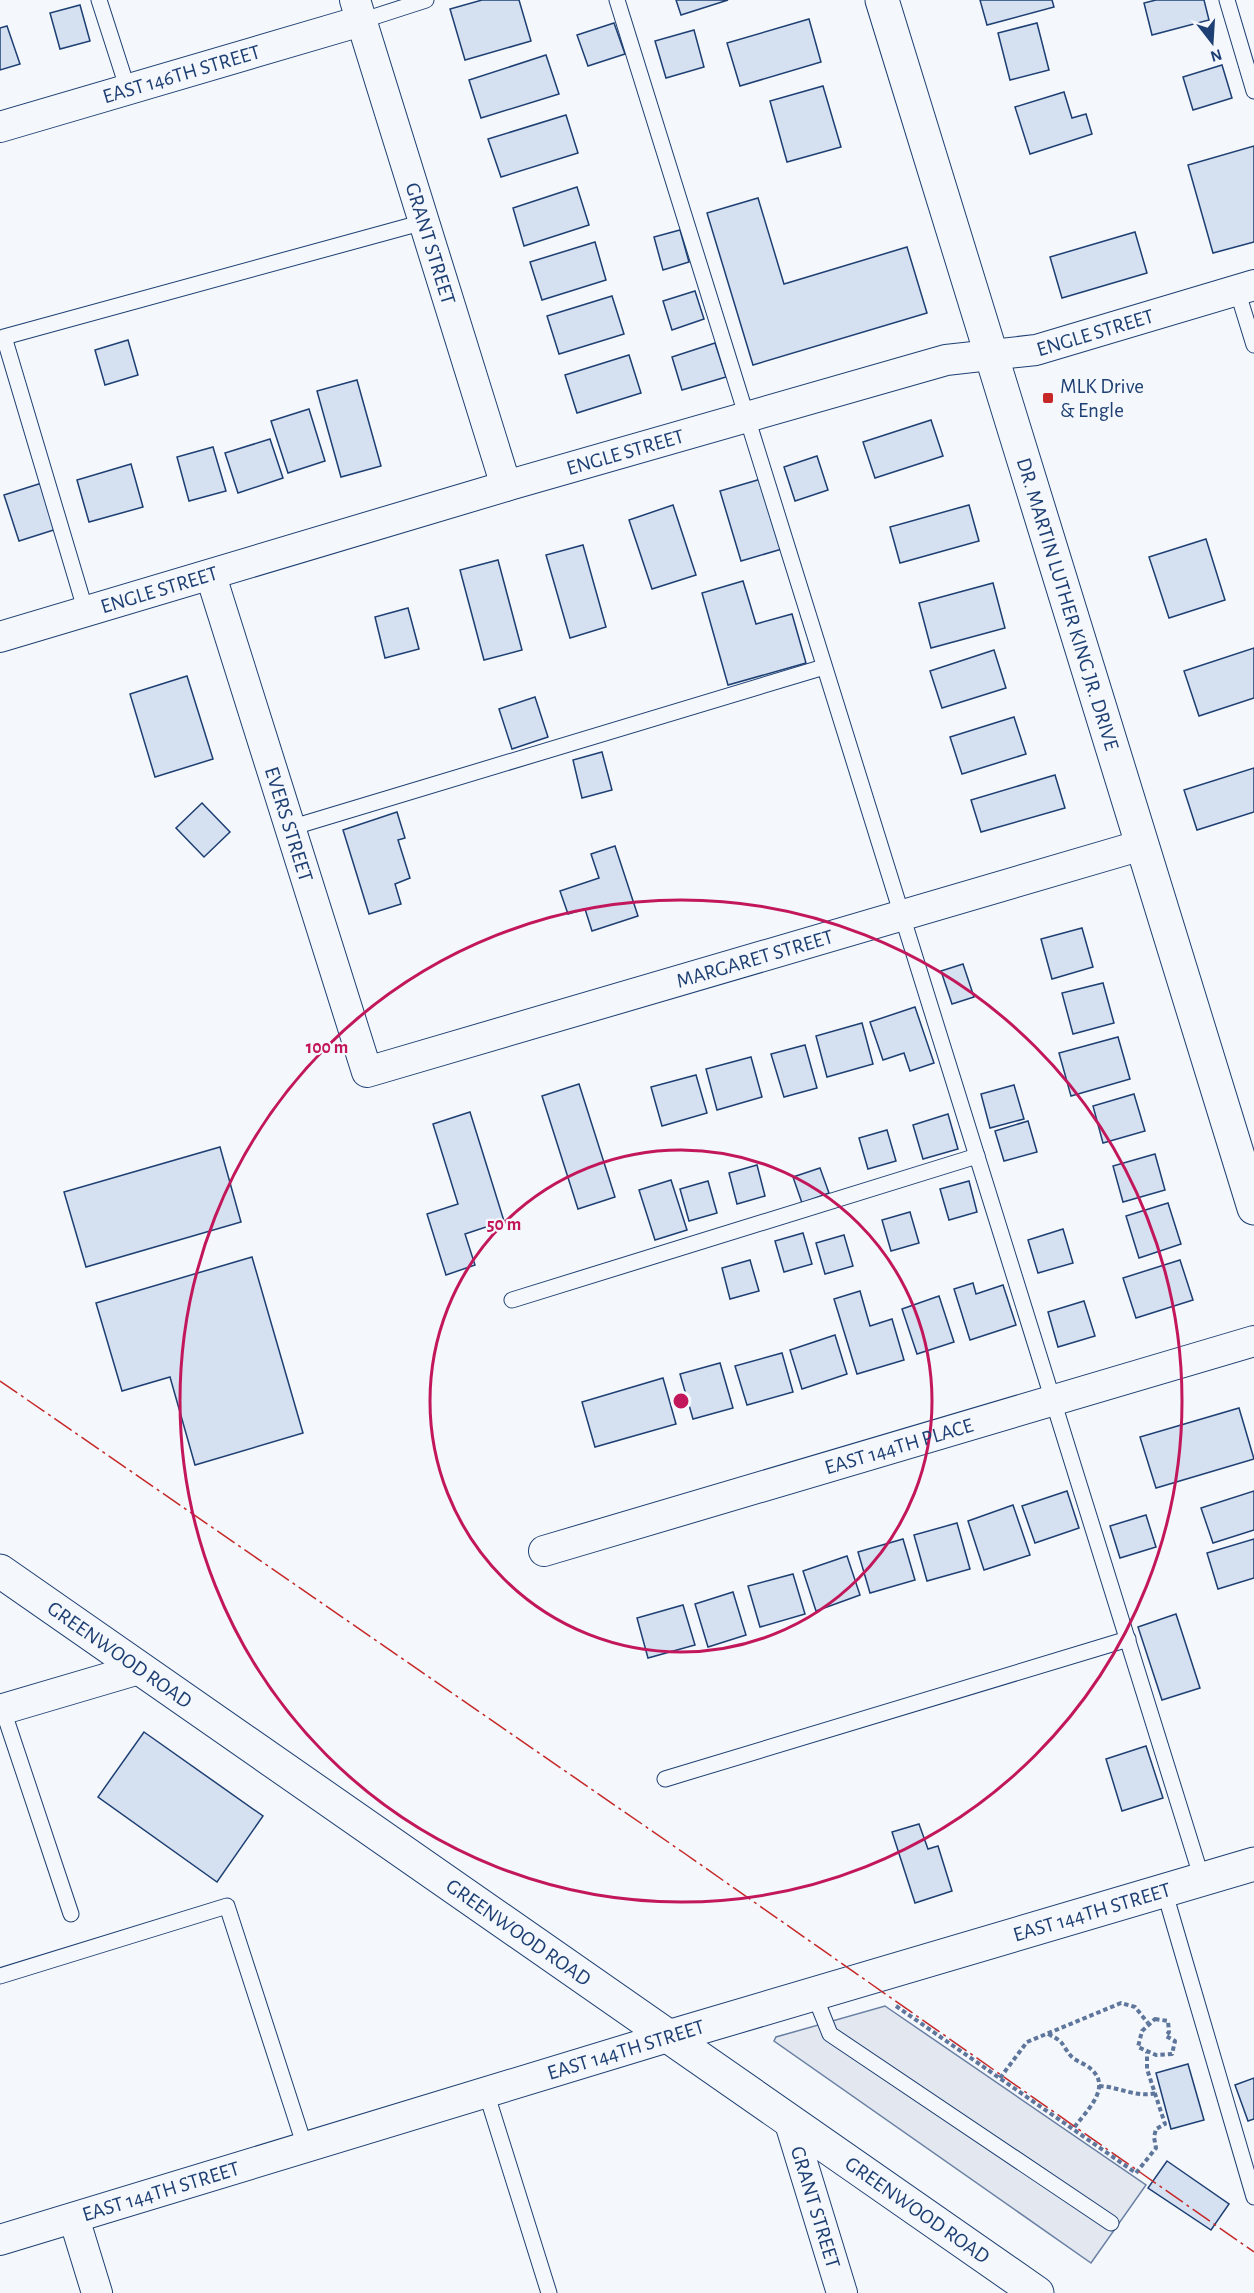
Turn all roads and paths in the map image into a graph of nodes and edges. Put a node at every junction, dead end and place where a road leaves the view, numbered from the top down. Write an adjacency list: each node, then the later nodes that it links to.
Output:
1 (99, 0): 7 (lane)
2 (426, 0): 6 (lane)
3 (617, 0): 14 (lane)
4 (882, 0): 13 (street, DR. MARTIN LUTHER KING JR. DRIVE)
5 (1227, 0): 8 (lane)
6 (358, 10): 7 (street, EAST 146TH STREET); 10 (street, GRANT STREET)
7 (128, 90): 9 (street, EAST 146TH STREET)
8 (1254, 91)
9 (0, 127)
10 (424, 222): 15 (street, GRANT STREET); 17 (lane)
11 (1245, 288): 12 (lane); 13 (street, ENGLE STREET)
12 (1254, 345)
13 (991, 355): 14 (street, ENGLE STREET); 21 (street, DR. MARTIN LUTHER KING JR. DRIVE)
14 (747, 417): 15 (street, ENGLE STREET); 19 (lane)
15 (506, 486): 16 (street, ENGLE STREET)
16 (211, 576): 17 (street, ENGLE STREET); 20 (street, EVERS STREET)
17 (86, 612): 18 (street, ENGLE STREET)
18 (0, 637)
19 (824, 667): 20 (lane); 22 (lane)
20 (290, 828): 23 (street, EVERS STREET)
21 (1142, 845): 22 (street, MARGARET STREET); 25 (street, DR. MARTIN LUTHER KING JR. DRIVE)
22 (902, 916): 23 (street, MARGARET STREET); 24 (lane)
23 (367, 1072)
24 (977, 1156): 27 (lane); 29 (lane)
25 (1249, 1174): 26 (street, DR. MARTIN LUTHER KING JR. DRIVE)
26 (1254, 1209)
27 (512, 1300)
28 (1254, 1341): 29 (street, EAST 144TH PLACE)
29 (1053, 1400): 30 (street, EAST 144TH PLACE); 32 (lane)
30 (544, 1551)
31 (0, 1571): 33 (street, GREENWOOD ROAD)
32 (1128, 1639): 35 (lane); 37 (lane)
33 (139, 1669): 34 (street); 45 (street, GREENWOOD ROAD)
34 (2, 1710): 39 (lane)
35 (665, 1779)
36 (1254, 1864): 37 (street, EAST 144TH STREET)
37 (1202, 1879): 38 (street, EAST 144TH STREET)
38 (1164, 1890): 41 (street, EAST 144TH STREET); 54 (lane)
39 (70, 1914)
40 (0, 1976): 53 (lane)
41 (814, 1994): 45 (street, EAST 144TH STREET); 56 (lane)
42 (888, 2000): 47 (path)
43 (1148, 2023): 44 (path); 46 (path); 46 (path)
44 (1047, 2034): 47 (path); 48 (path)
45 (668, 2037): 49 (street, EAST 144TH STREET); 51 (street, GREENWOOD ROAD)
46 (1147, 2052): 50 (path)
47 (1000, 2078): 52 (path)
48 (1100, 2086): 50 (path); 52 (path)
49 (486, 2092): 53 (street, EAST 144TH STREET); 59 (lane)
50 (1156, 2093): 52 (path)
51 (790, 2123): 60 (street, GRANT STREET); 61 (street, GREENWOOD ROAD)
52 (1073, 2129)
53 (305, 2147): 55 (street, EAST 144TH STREET)
54 (1254, 2197)
55 (74, 2218): 57 (street, EAST 144TH STREET); 58 (street)
56 (1111, 2223)
57 (0, 2240)
58 (97, 2293)
59 (549, 2293)
60 (842, 2293)
61 (1037, 2293)

